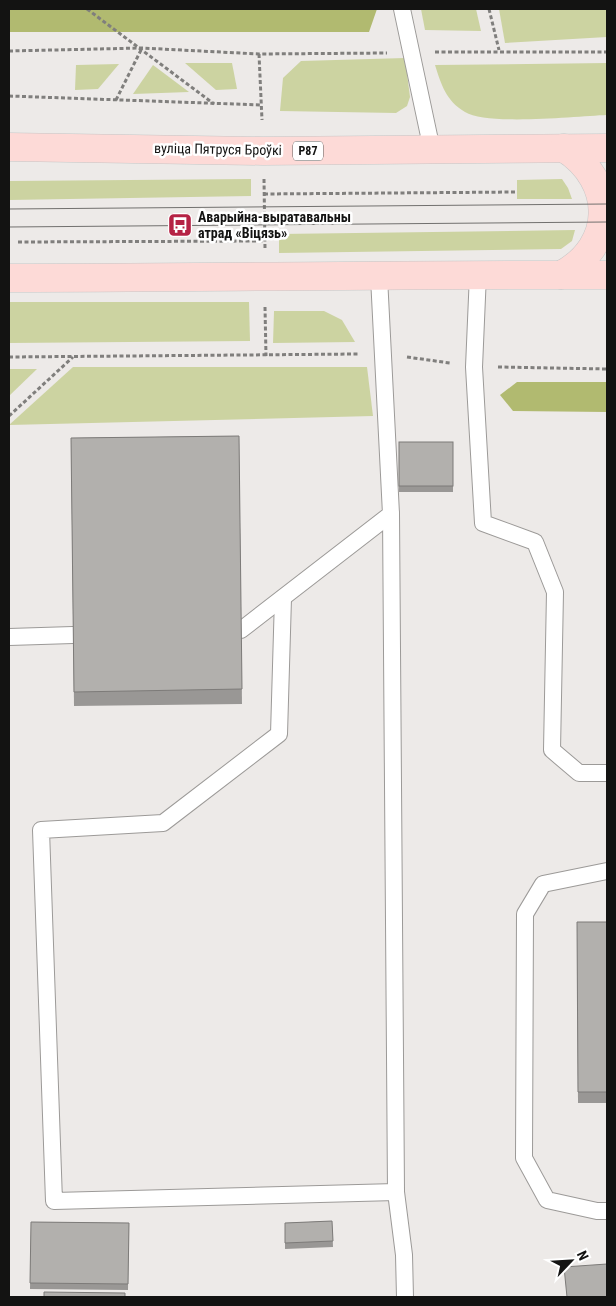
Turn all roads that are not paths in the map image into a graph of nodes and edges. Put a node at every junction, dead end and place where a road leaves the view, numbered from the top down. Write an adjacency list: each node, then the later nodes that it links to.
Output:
1 (402, 9): 5 (lane)
2 (9, 147): 5 (main road, вуліца Пятруся Броўкі / Р87)
3 (564, 148): 4 (main road, вуліца Пятруся Броўкі / Р87); 5 (main road, вуліца Пятруся Броўкі / Р87); 7 (main road)
4 (607, 148)
5 (432, 150)
6 (478, 274): 7 (main road); 9 (main road); 16 (lane)
7 (561, 275): 8 (main road)
8 (607, 275)
9 (379, 277): 10 (main road); 11 (lane)
10 (9, 278)
11 (391, 514): 12 (lane); 18 (lane)
12 (283, 598): 13 (lane); 18 (lane)
13 (241, 630)
14 (73, 635): 15 (lane)
15 (9, 637)
16 (607, 773)
17 (607, 870): 19 (lane)
18 (396, 1192): 20 (lane)
19 (607, 1211)
20 (405, 1297)

